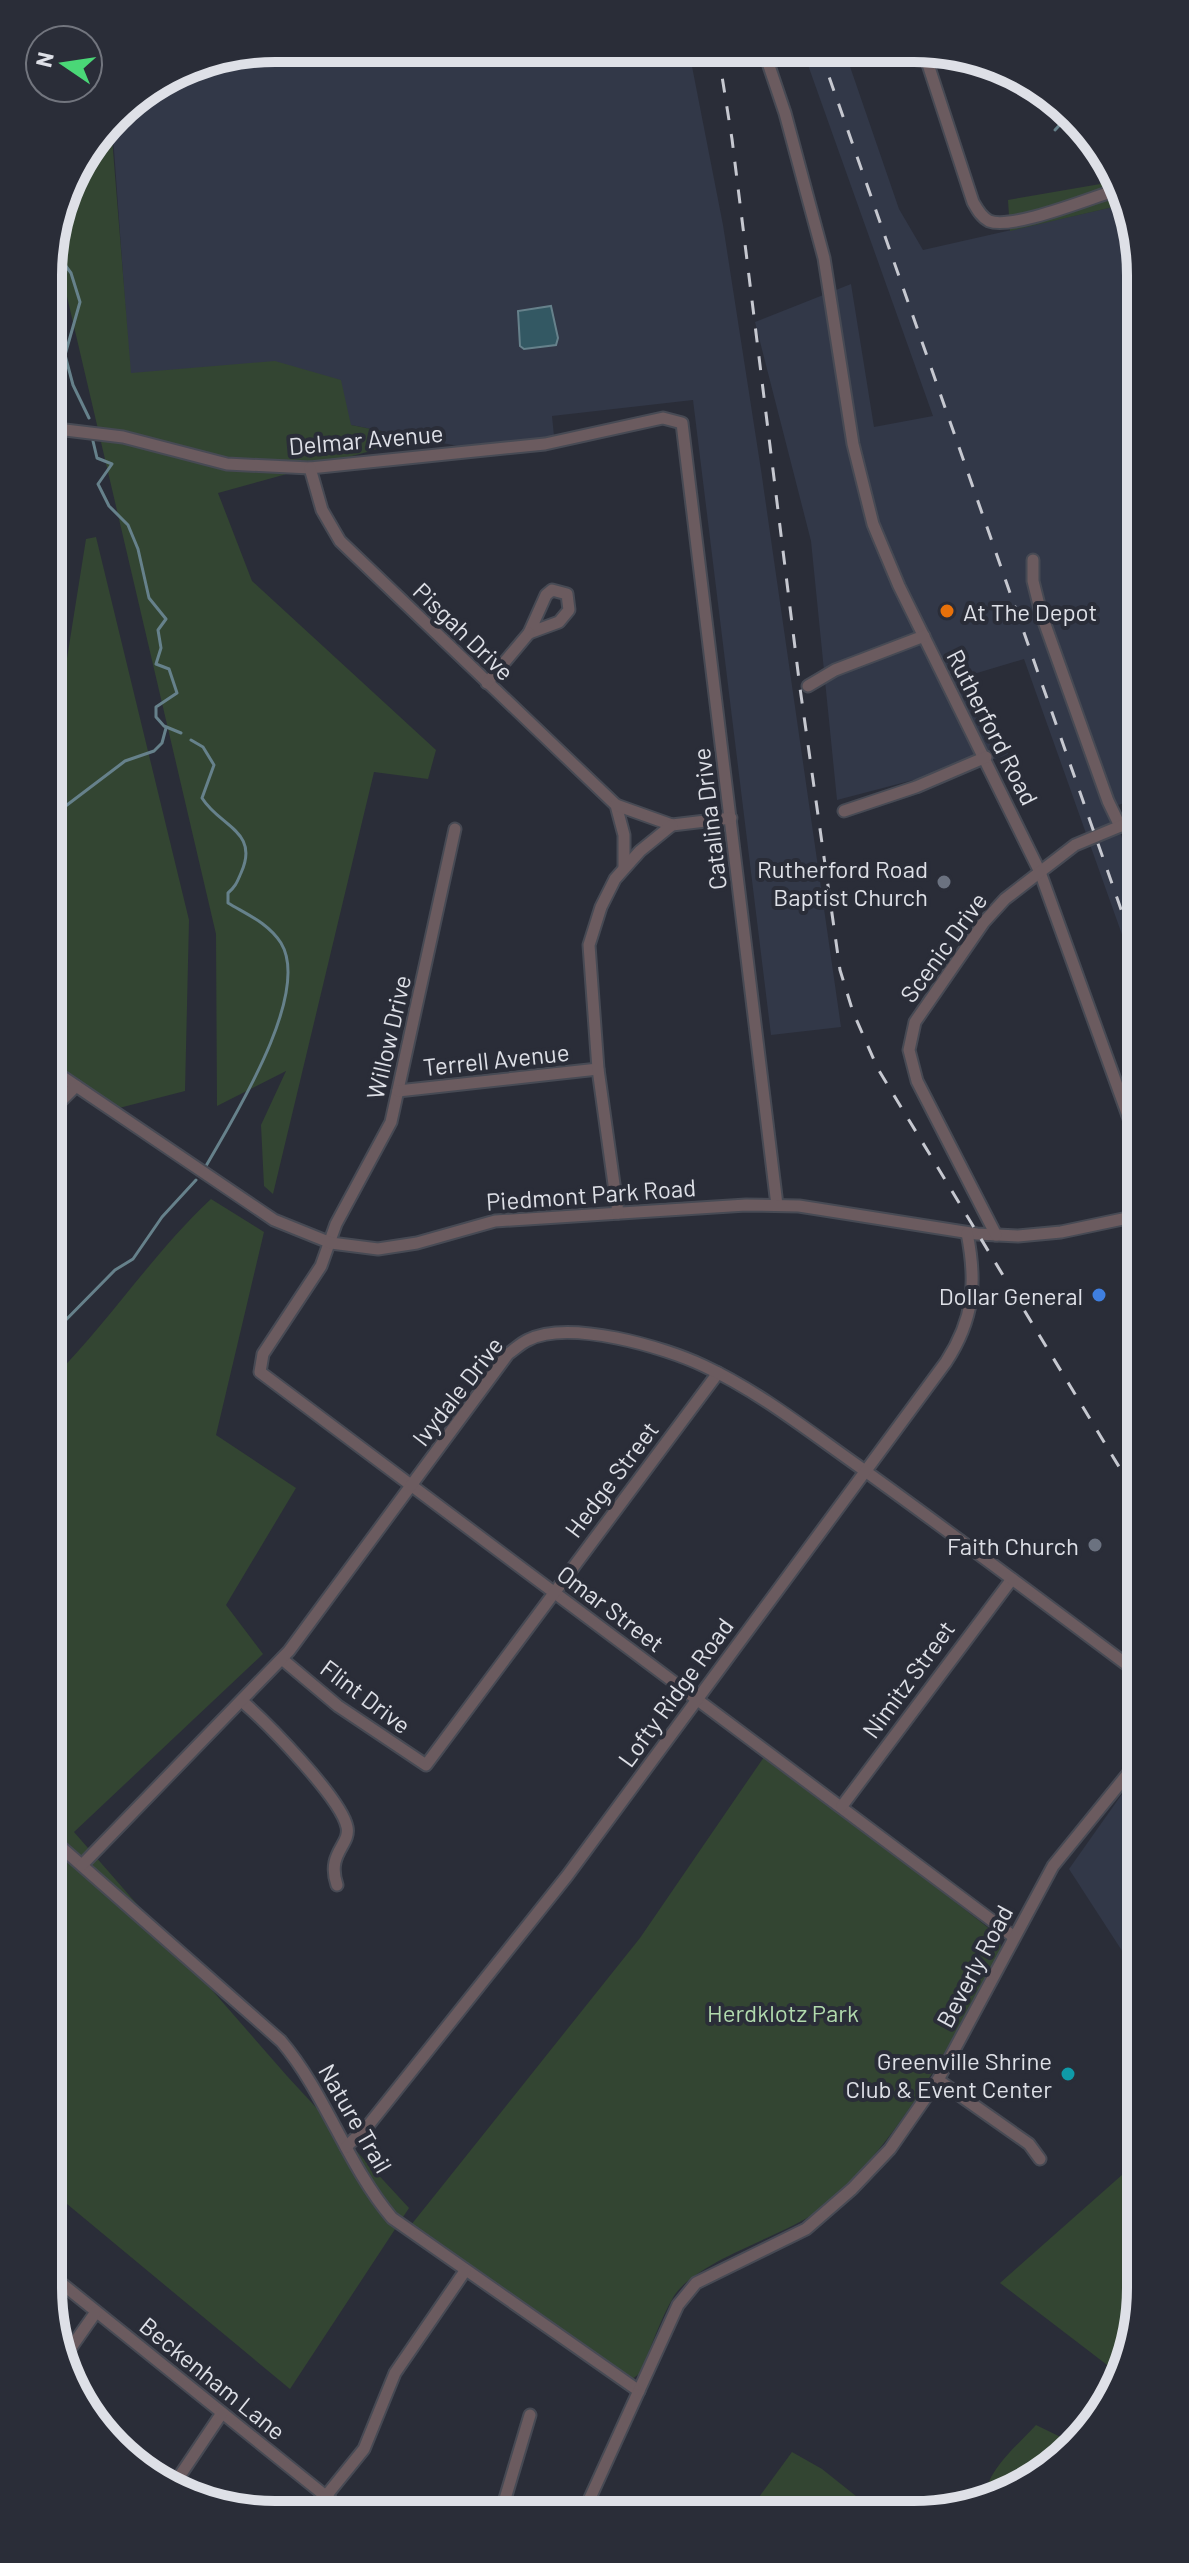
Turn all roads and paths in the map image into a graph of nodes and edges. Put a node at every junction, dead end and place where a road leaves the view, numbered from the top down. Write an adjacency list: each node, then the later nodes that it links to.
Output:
1 (767, 62): 9 (street, Rutherford Road)
2 (928, 63): 3 (street)
3 (1110, 192)
4 (684, 427): 6 (street, Delmar Avenue); 15 (street, Catalina Drive)
5 (62, 430): 6 (street, Delmar Avenue)
6 (310, 468): 10 (street, Pisgah Drive)
7 (1033, 560): 18 (street)
8 (529, 633): 10 (street)
9 (924, 636): 11 (street); 12 (street, Rutherford Road)
10 (487, 683): 13 (street, Pisgah Drive)
11 (808, 686)
12 (986, 757): 14 (street); 21 (street, Rutherford Road)
13 (616, 805): 17 (street, Pisgah Drive); 20 (street)
14 (844, 811)
15 (731, 818): 17 (street, Pisgah Drive); 28 (street, Catalina Drive)
16 (1127, 823): 18 (street, Scenic Drive)
17 (672, 825): 20 (street)
18 (1120, 826): 21 (street, Scenic Drive)
19 (455, 829): 25 (street, Willow Drive)
20 (624, 867): 22 (street)
21 (1040, 872): 27 (street, Rutherford Road); 32 (street, Scenic Drive)
22 (598, 1069): 25 (street, Terrell Avenue); 29 (street)
23 (62, 1076): 24 (street, Piedmont Park Road)
24 (76, 1086): 26 (street); 33 (street, Piedmont Park Road)
25 (398, 1091): 33 (street, Willow Drive)
26 (62, 1100)
27 (1127, 1113)
28 (777, 1205): 29 (street, Piedmont Park Road); 31 (street, Piedmont Park Road)
29 (618, 1213): 33 (street, Piedmont Park Road)
30 (1127, 1218): 32 (street, Piedmont Park Road)
31 (967, 1233): 32 (street, Piedmont Park Road); 36 (street, Lofty Ridge Road)
32 (996, 1235)
33 (331, 1243): 34 (street, Willow Drive)
34 (260, 1372): 37 (street, Omar Street)
35 (718, 1373): 36 (street, Ivydale Drive); 37 (street, Ivydale Drive); 39 (street, Hedge Street)
36 (865, 1471): 38 (street, Ivydale Drive); 42 (street, Lofty Ridge Road)
37 (412, 1486): 39 (street, Omar Street); 40 (street, Ivydale Drive)
38 (1012, 1579): 41 (street, Ivydale Drive); 46 (street, Nimitz Street)
39 (553, 1592): 42 (street, Omar Street); 44 (street, Hedge Street)
40 (282, 1659): 43 (street, Ivydale Drive); 44 (street, Flint Drive)
41 (1127, 1665)
42 (697, 1699): 46 (street, Omar Street); 52 (street, Lofty Ridge Road)
43 (243, 1702): 48 (street, Ivydale Drive); 49 (street)
44 (426, 1765)
45 (1127, 1775): 50 (street, Beverly Road)
46 (842, 1806): 50 (street, Omar Street)
47 (62, 1848): 48 (street, Nature Trail)
48 (82, 1865): 52 (street, Nature Trail)
49 (337, 1885)
50 (1014, 1937): 51 (street, Beverly Road)
51 (938, 2080): 53 (street); 58 (street, Beverly Road)
52 (346, 2147): 54 (street, Nature Trail)
53 (1040, 2159)
54 (465, 2271): 58 (street, Nature Trail); 62 (street)
55 (62, 2284): 56 (street, Beckenham Lane)
56 (96, 2312): 57 (street); 59 (street, Beckenham Lane)
57 (71, 2348)
58 (639, 2391): 65 (street, Beverly Road)
59 (222, 2413): 61 (street); 62 (street, Beckenham Lane)
60 (530, 2415): 64 (street)
61 (179, 2478)
62 (326, 2496): 63 (street, Beckenham Lane)
63 (332, 2501)
64 (504, 2501)
65 (589, 2501)

